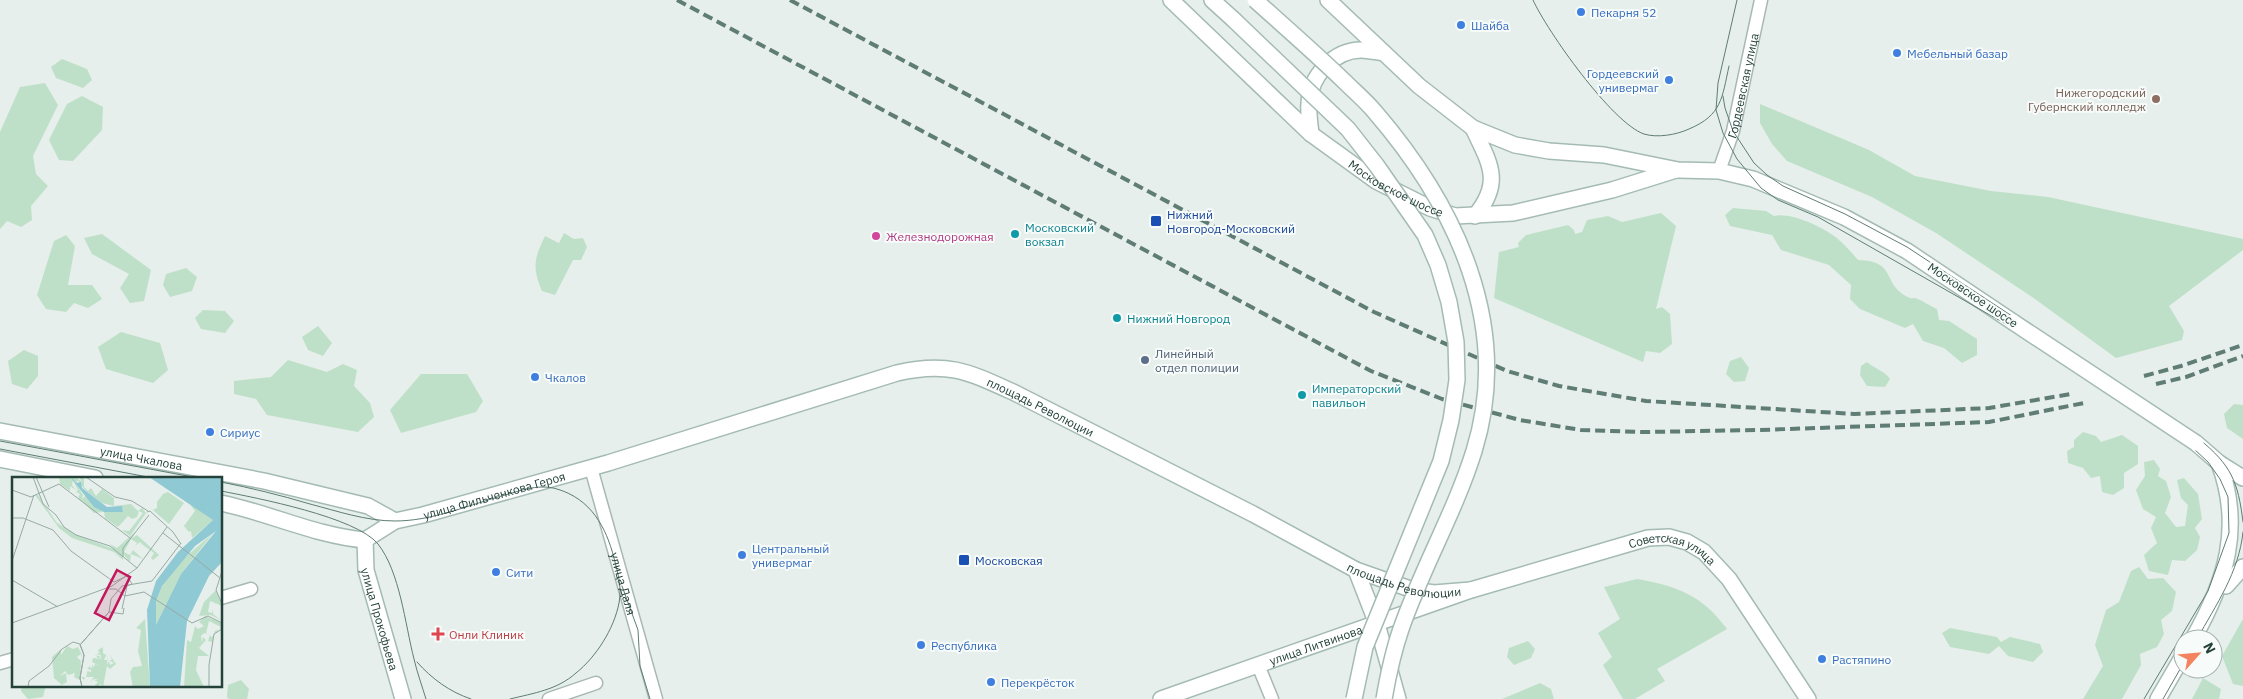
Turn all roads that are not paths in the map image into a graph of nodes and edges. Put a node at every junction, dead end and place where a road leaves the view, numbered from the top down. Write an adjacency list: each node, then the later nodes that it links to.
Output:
1 (1171, 0): 8 (main road, Московское шоссе)
2 (1212, 0): 37 (main road, bridge)
3 (1255, 0): 38 (main road, bridge)
4 (1328, 0): 6 (main road, Московское шоссе)
5 (1761, 0): 10 (street, Гордеевская улица)
6 (1384, 53): 7 (main road, Московское шоссе); 8 (main road)
7 (1473, 128): 9 (main road, Московское шоссе); 11 (main road)
8 (1311, 134): 11 (main road, Московское шоссе)
9 (1678, 170): 10 (main road, Московское шоссе); 11 (main road, Московское шоссе)
10 (1719, 171): 14 (main road, Московское шоссе, bridge)
11 (1475, 216)
12 (0, 431): 19 (main road, улица Чкалова)
13 (0, 459): 16 (main road)
14 (2219, 463): 17 (main road, Московское шоссе); 26 (main road)
15 (591, 468): 19 (main road, улица Фильченкова Героя); 22 (main road, площадь Революции); 34 (street, улица Даля)
16 (91, 477)
17 (2243, 478)
18 (222, 503): 20 (main road)
19 (395, 521): 20 (main road)
20 (365, 540): 32 (main road, улица Прокофьева)
21 (2243, 567): 26 (main road)
22 (1356, 570): 24 (main road, площадь Революции); 27 (main road)
23 (251, 589): 25 (street)
24 (1471, 590): 27 (main road, улица Литвинова); 40 (main road, Советская улица)
25 (222, 598)
26 (2214, 601): 28 (main road)
27 (1377, 624): 29 (main road, улица Литвинова); 39 (main road)
28 (2199, 629)
29 (1258, 665): 35 (main road, улица Литвинова); 36 (street)
30 (2173, 673): 41 (main road)
31 (596, 683): 33 (street)
32 (403, 699)
33 (549, 699)
34 (656, 699)
35 (1161, 699)
36 (1272, 699)
37 (1354, 699)
38 (1384, 699)
39 (1398, 699)
40 (1808, 699)
41 (2158, 699)

